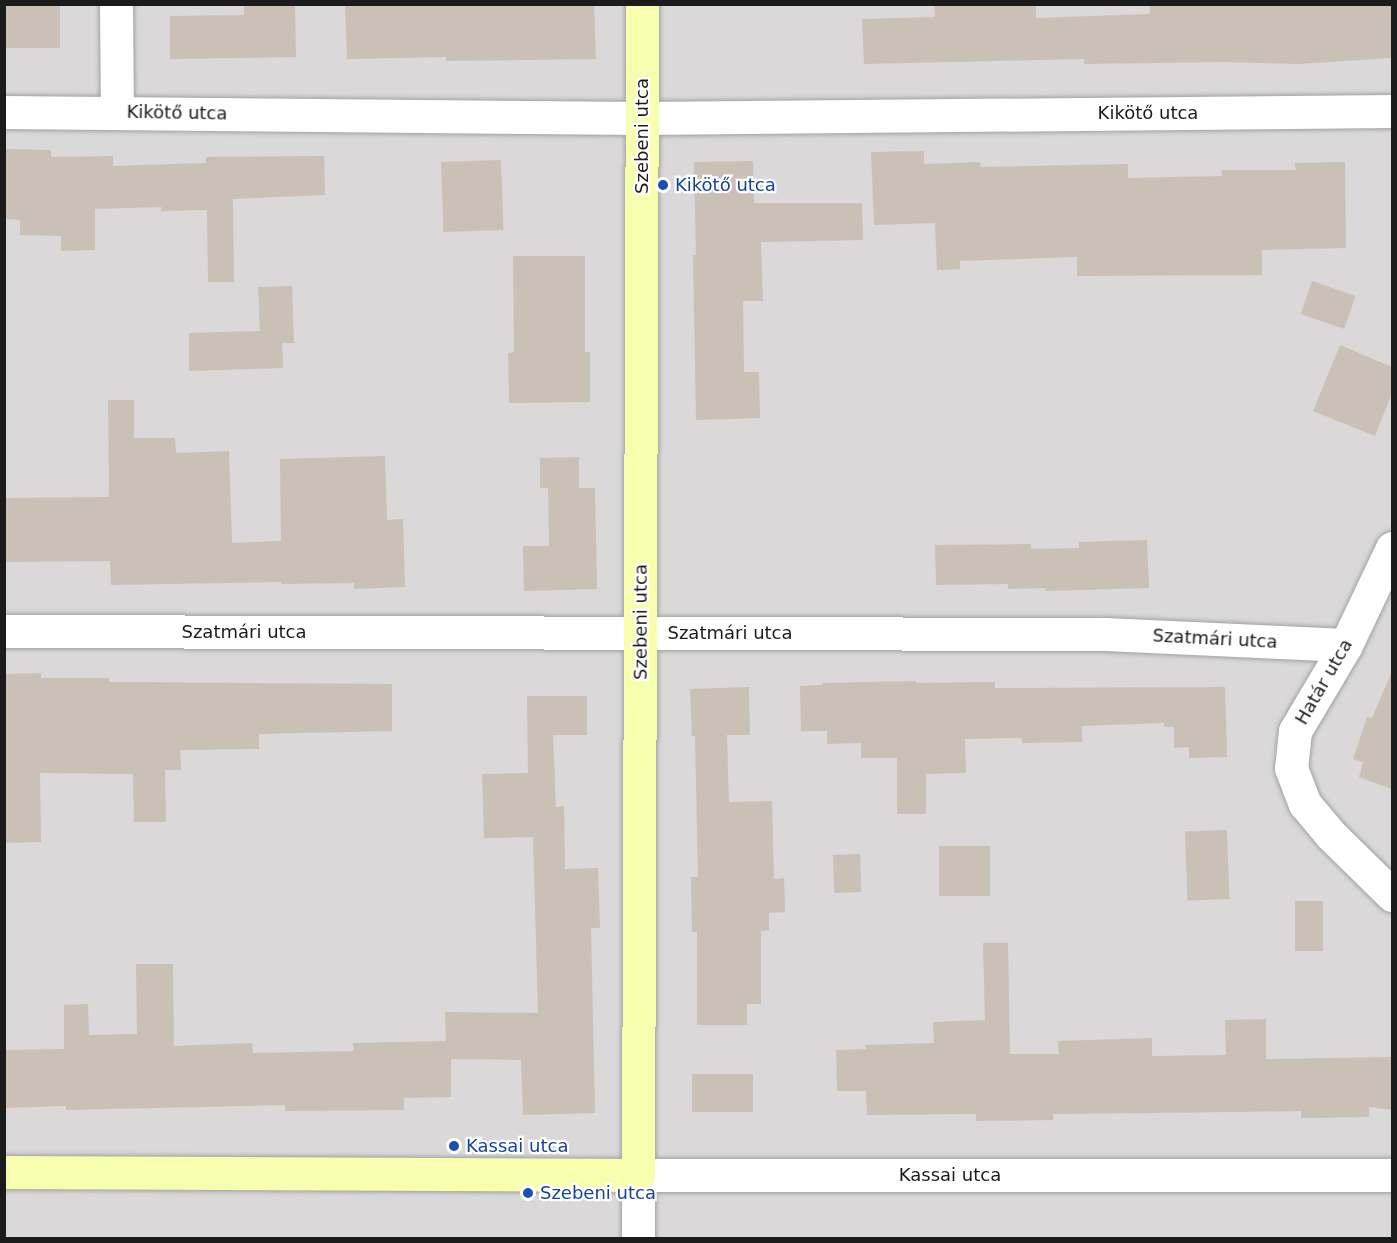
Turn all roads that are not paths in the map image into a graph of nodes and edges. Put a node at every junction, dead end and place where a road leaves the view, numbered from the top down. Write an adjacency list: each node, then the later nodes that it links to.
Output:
1 (116, 4): 5 (street)
2 (642, 4): 6 (street, Szebeni utca)
3 (1392, 111): 6 (street, Kikötő utca)
4 (4, 112): 5 (street, Kikötő utca)
5 (117, 113): 6 (street, Kikötő utca)
6 (642, 118): 9 (street, Szebeni utca)
7 (1392, 548): 10 (street, Határ utca)
8 (4, 631): 9 (street, Szatmári utca)
9 (640, 633): 10 (street, Szatmári utca); 13 (street, Szebeni utca)
10 (1346, 645): 11 (street, Határ utca)
11 (1392, 896)
12 (4, 1172): 13 (street, Kassai utca)
13 (638, 1175): 14 (street, Kassai utca); 15 (street, Szebeni utca)
14 (1392, 1175)
15 (638, 1239)

